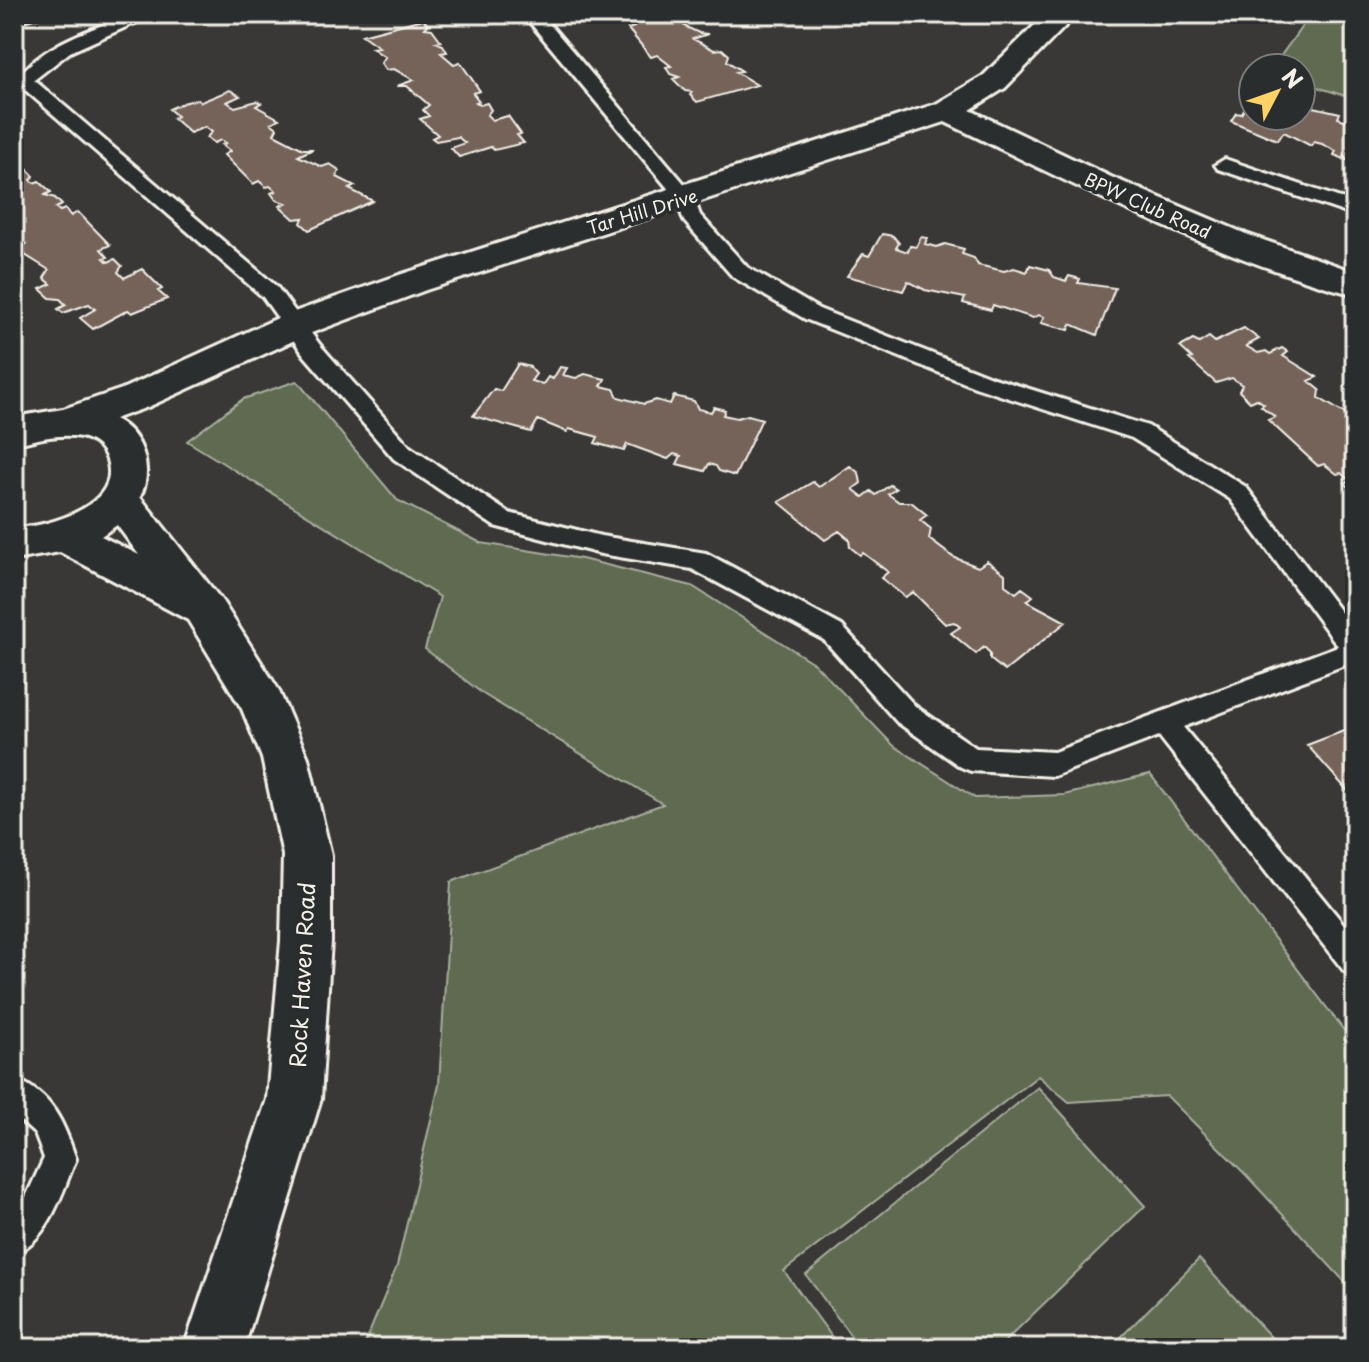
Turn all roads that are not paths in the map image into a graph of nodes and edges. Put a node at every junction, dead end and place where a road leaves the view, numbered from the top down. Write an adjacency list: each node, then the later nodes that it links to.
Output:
1 (146, 14): 9 (lane)
2 (532, 14): 6 (lane)
3 (1063, 14): 4 (street, Tar Hill Drive)
4 (947, 111): 6 (street, Tar Hill Drive); 8 (street, BPW Club Road)
5 (1225, 165): 7 (lane)
6 (685, 197): 9 (street, Tar Hill Drive); 17 (lane)
7 (1355, 210)
8 (1355, 284)
9 (293, 326): 10 (street, Tar Hill Drive); 18 (lane)
10 (196, 368): 11 (street, Tar Hill Drive); 13 (street, Tar Hill Drive)
11 (69, 421): 12 (street, Rock Haven Road); 13 (street, Rock Haven Road)
12 (14, 431)
13 (124, 481): 14 (street); 16 (street, Rock Haven Road)
14 (63, 536): 15 (street); 16 (street, Rock Haven Road)
15 (14, 544)
16 (207, 613): 22 (street, Rock Haven Road)
17 (1355, 650): 18 (lane)
18 (1164, 723): 19 (lane)
19 (1355, 961)
20 (14, 1094): 21 (lane)
21 (14, 1237)
22 (214, 1348)

